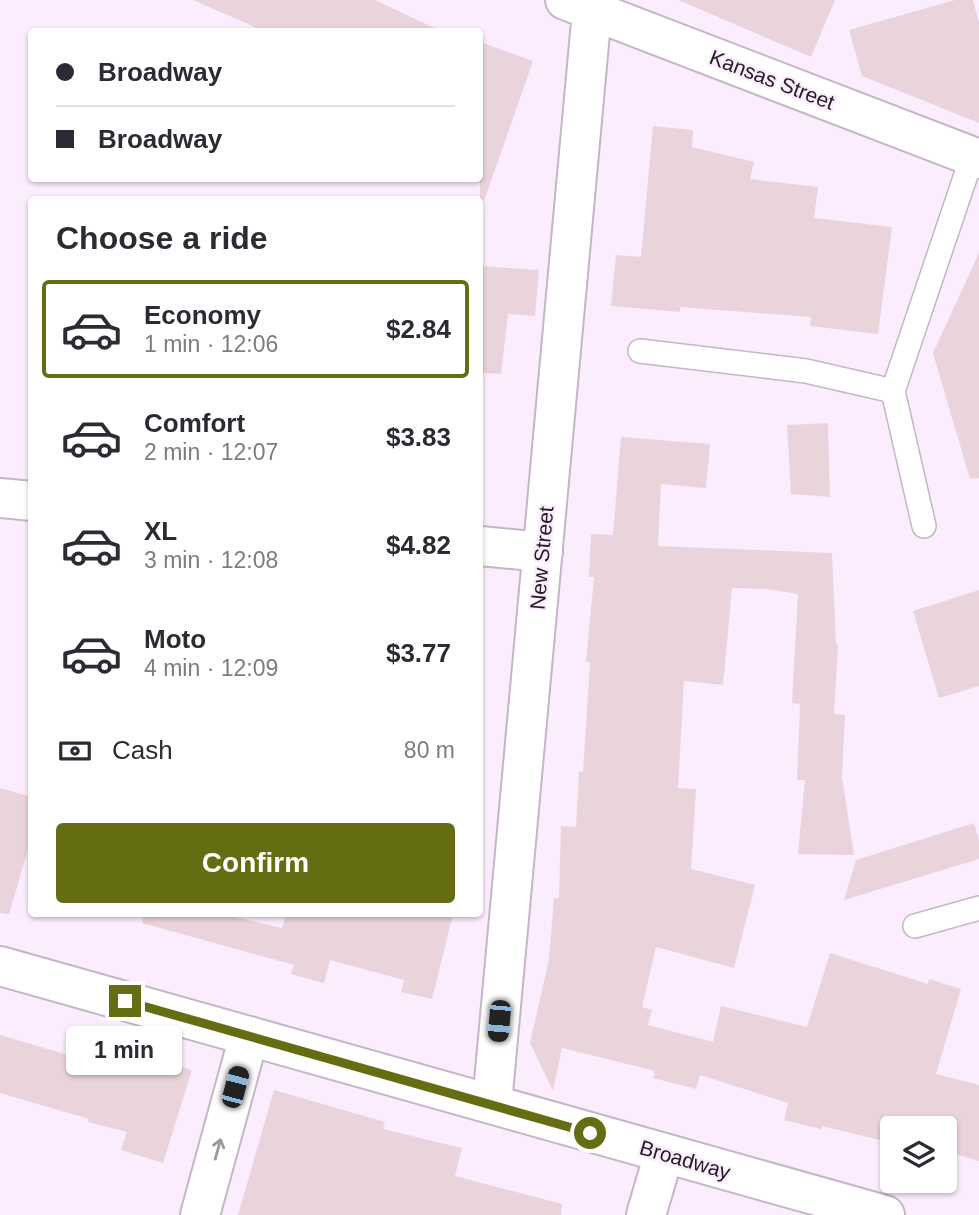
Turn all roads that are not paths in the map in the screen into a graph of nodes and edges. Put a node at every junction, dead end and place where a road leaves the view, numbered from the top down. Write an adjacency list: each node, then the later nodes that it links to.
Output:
1 (578, 6): 2 (street, Kansas Street); 9 (street, New Street)
2 (976, 158): 4 (lane)
3 (640, 351): 4 (lane)
4 (893, 391): 7 (lane)
5 (0, 498): 6 (street)
6 (28, 501)
7 (924, 526)
8 (483, 546): 9 (street)
9 (542, 552): 14 (street, New Street)
10 (979, 908): 11 (lane)
11 (915, 926)
12 (0, 966): 13 (street, Broadway)
13 (249, 1036): 14 (street, Broadway); 16 (street, one-way to 13)
14 (492, 1104): 15 (street, Broadway)
15 (664, 1154): 17 (street); 18 (street, Broadway)
16 (200, 1215)
17 (646, 1215)
18 (885, 1215)

